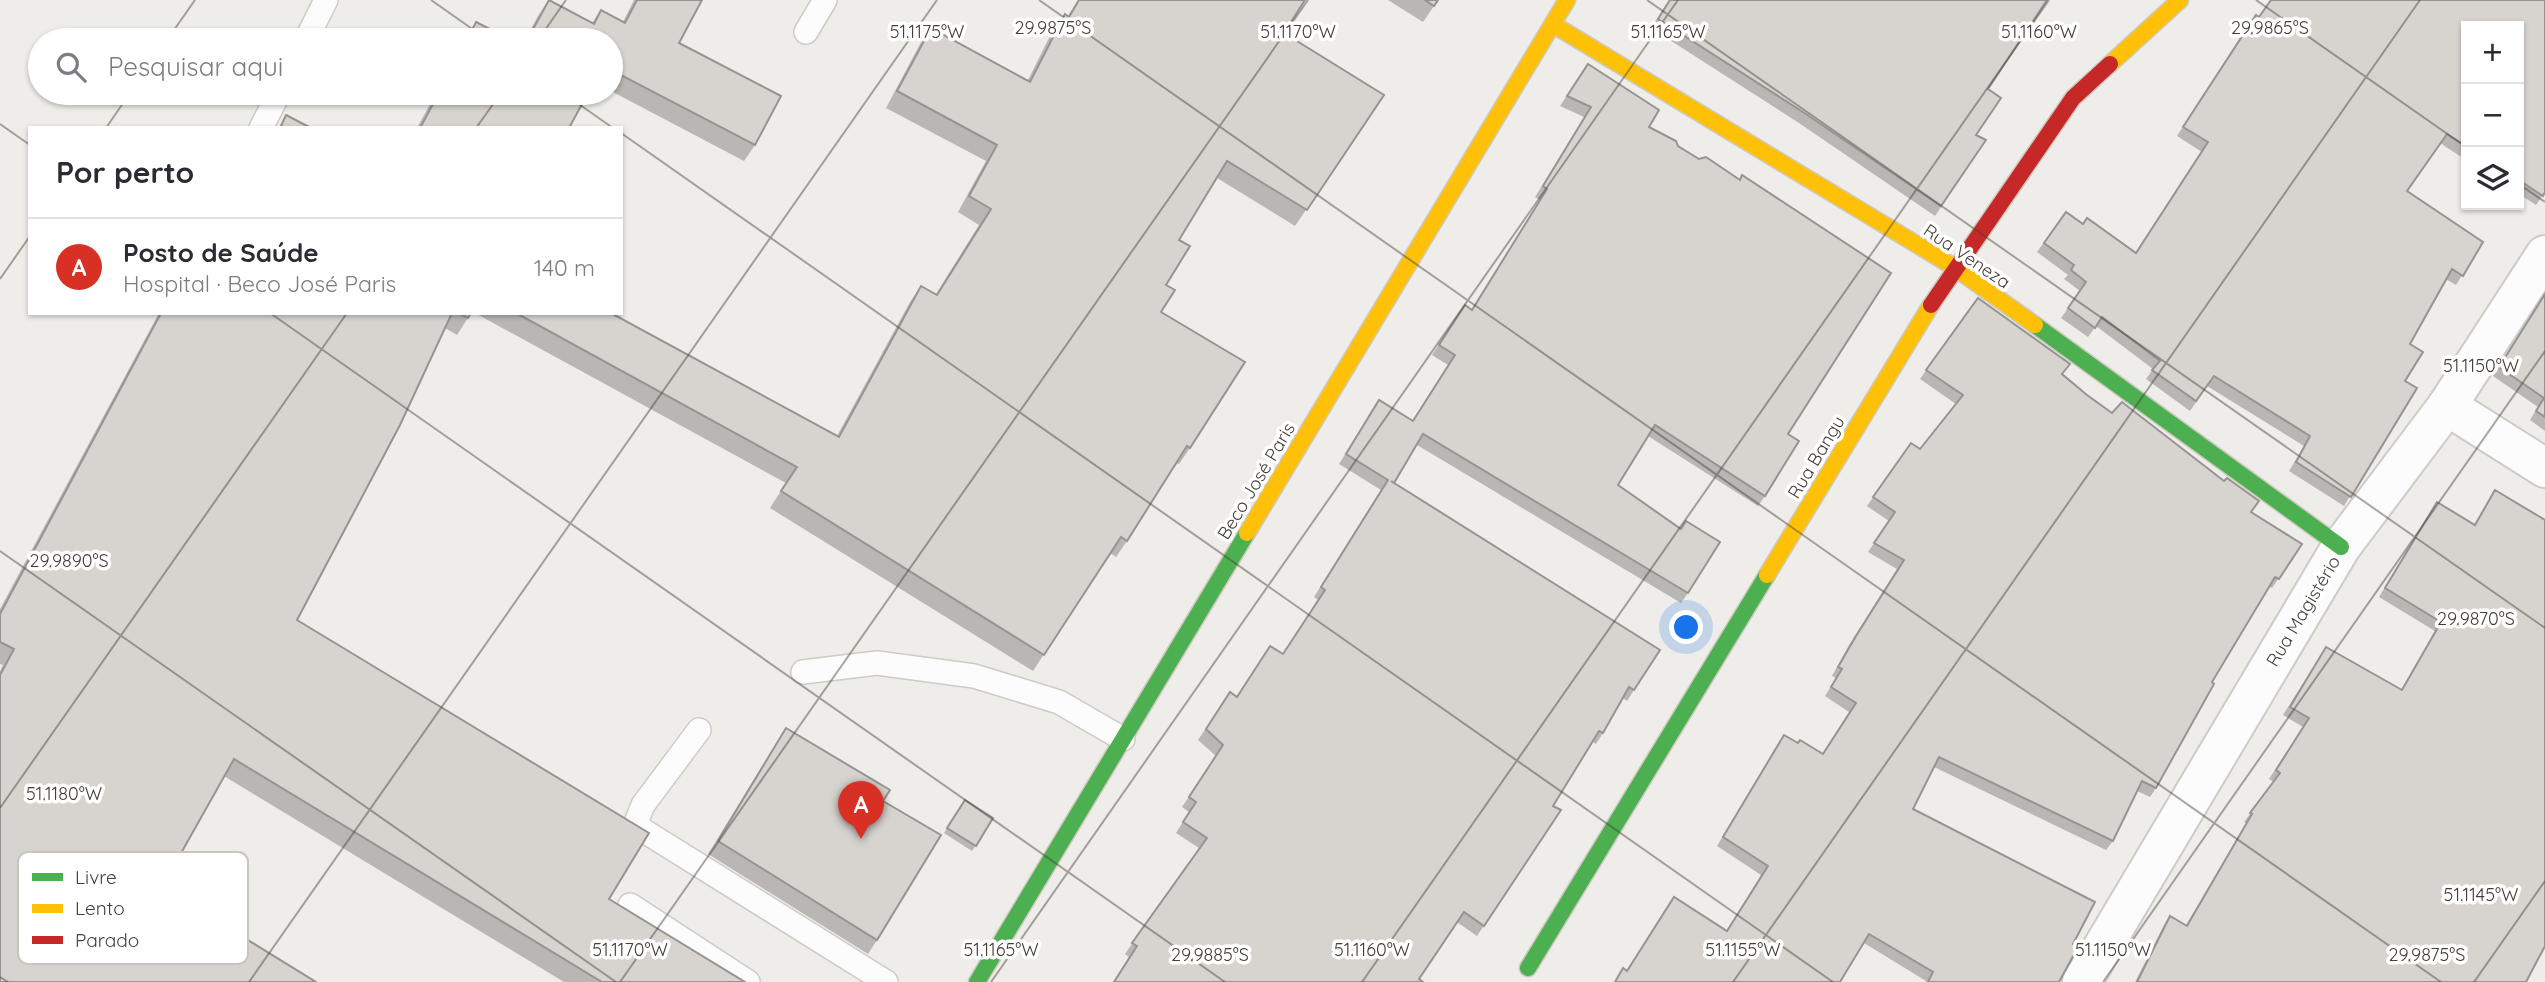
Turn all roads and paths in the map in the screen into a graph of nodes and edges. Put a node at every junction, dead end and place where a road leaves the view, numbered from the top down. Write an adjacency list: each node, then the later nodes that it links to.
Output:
1 (326, 0): 6 (lane)
2 (825, 0): 7 (lane)
3 (1567, 0): 5 (street, Beco José Paris)
4 (2180, 0): 11 (street, Rua Bangu)
5 (1554, 25): 11 (street, Rua Veneza); 17 (street, Beco José Paris)
6 (312, 28)
7 (806, 32)
8 (273, 105): 9 (lane)
9 (262, 126)
10 (2545, 255): 12 (street, Rua Magistério)
11 (1954, 267): 14 (street, Rua Veneza); 19 (street, Rua Bangu)
12 (2447, 406): 13 (street); 14 (street, Rua Magistério)
13 (2545, 468)
14 (2341, 547): 23 (street, Rua Magistério)
15 (803, 672): 17 (lane)
16 (699, 730): 21 (lane)
17 (1123, 740): 22 (street, Beco José Paris)
18 (630, 905): 20 (lane)
19 (1528, 968)
20 (748, 982)
21 (886, 982)
22 (976, 982)
23 (2082, 982)

